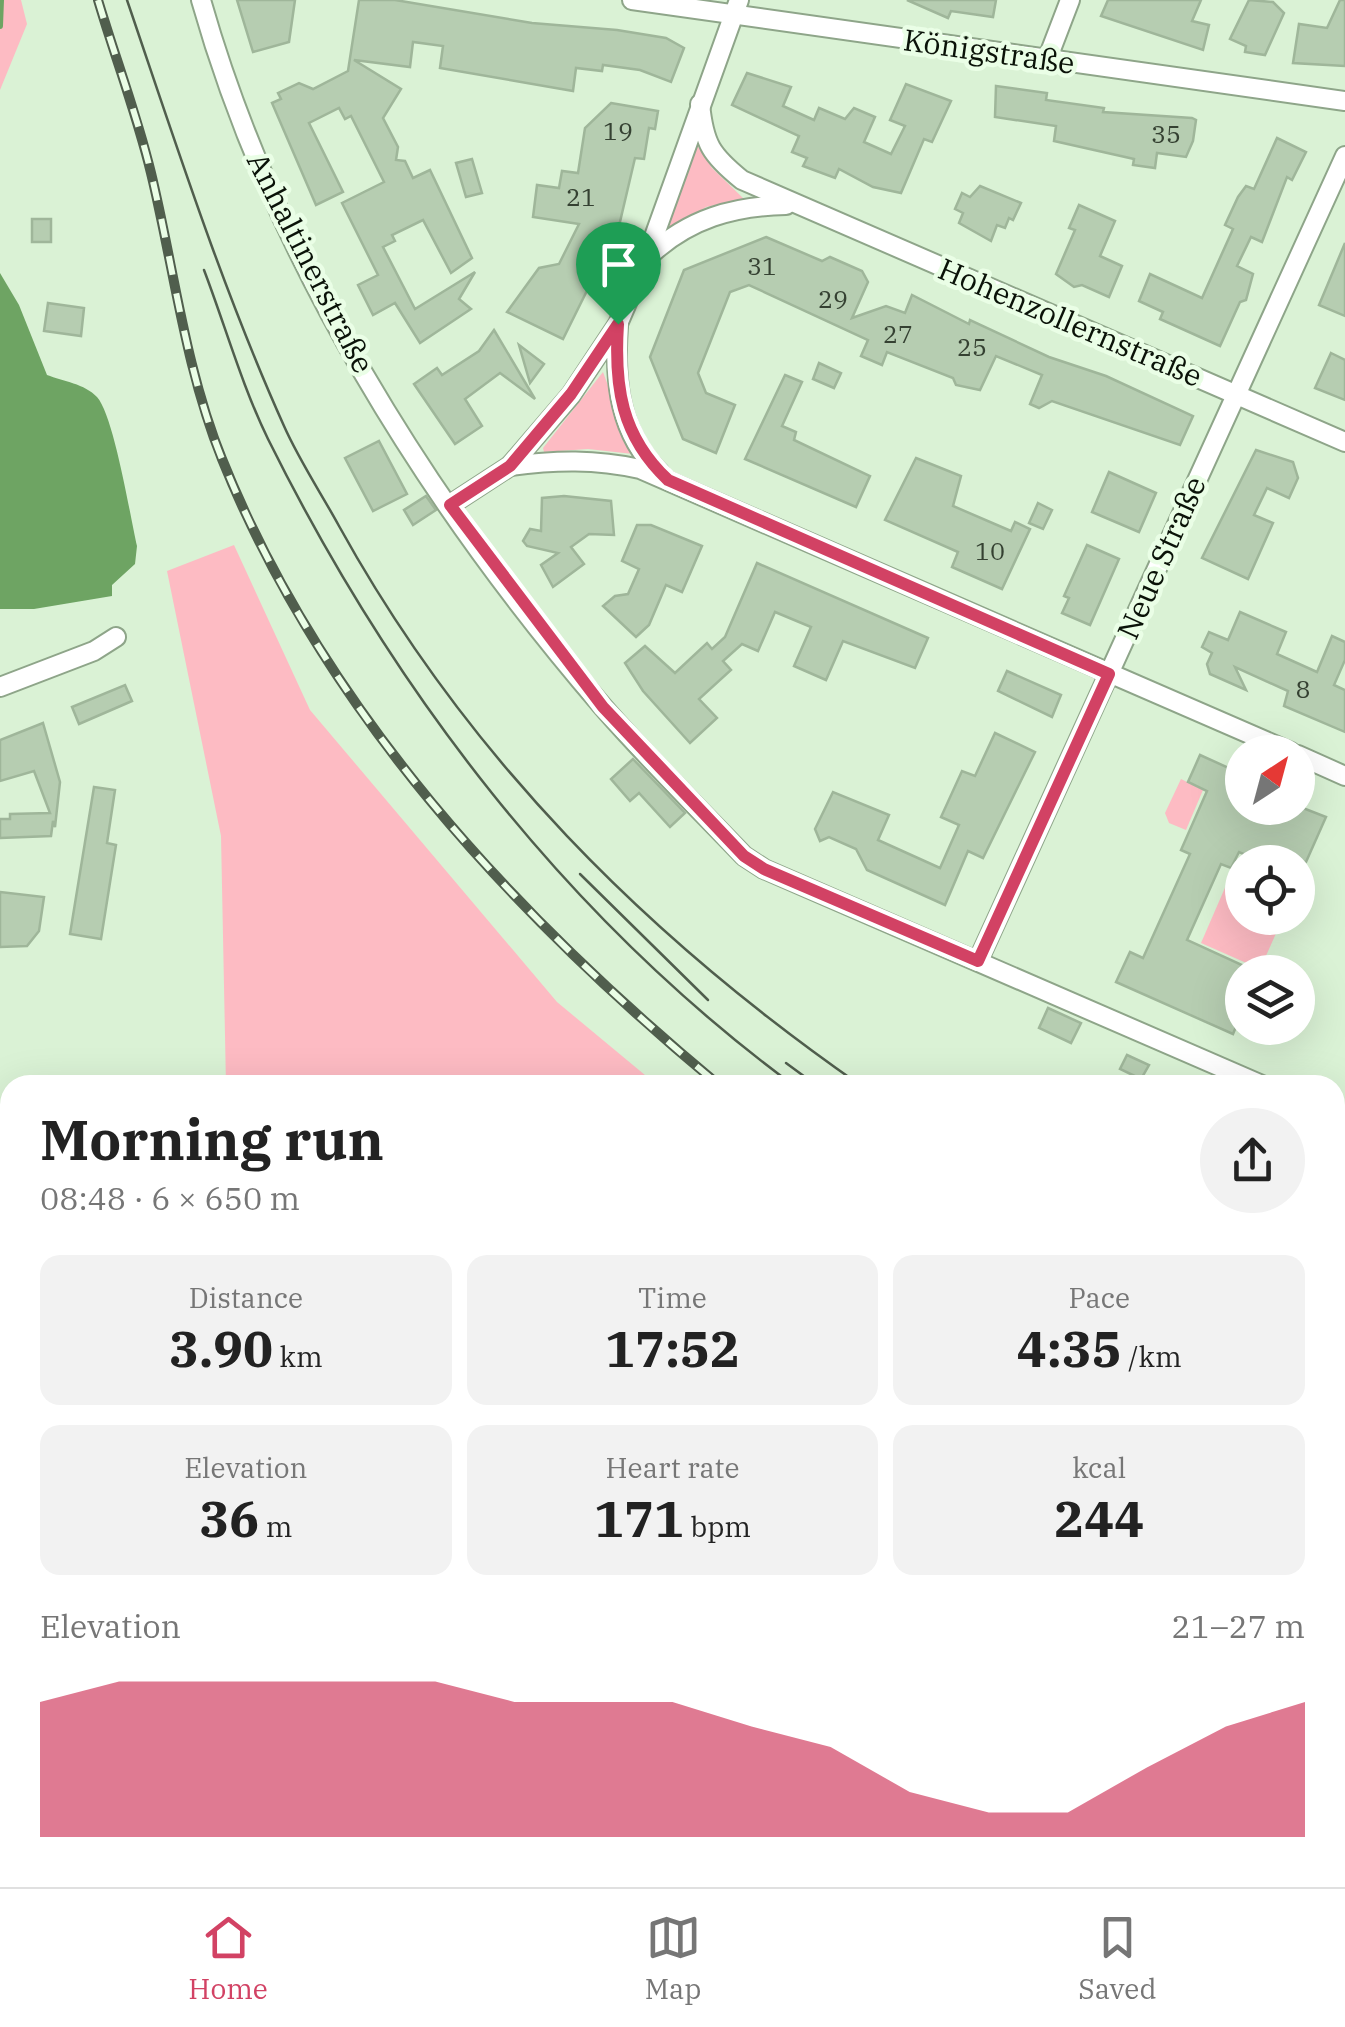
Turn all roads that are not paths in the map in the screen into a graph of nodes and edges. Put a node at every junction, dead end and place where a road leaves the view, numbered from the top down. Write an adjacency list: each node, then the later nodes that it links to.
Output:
1 (201, 0): 16 (street, Anhaltinerstraße)
2 (632, 0): 4 (street, Königstraße)
3 (1070, 0): 5 (street)
4 (736, 7): 5 (street, Königstraße); 7 (street)
5 (1047, 60): 6 (street, Königstraße)
6 (1345, 101)
7 (700, 104): 9 (street, Hohenzollernstraße); 10 (street)
8 (1345, 156): 12 (street, Neue Straße)
9 (794, 206): 10 (street, Hohenzollernstraße); 12 (street, Hohenzollernstraße)
10 (646, 259): 11 (street)
11 (618, 324): 14 (street); 15 (street)
12 (1236, 394): 13 (street, Hohenzollernstraße); 18 (street, Neue Straße)
13 (1345, 442)
14 (510, 466): 15 (street); 16 (street)
15 (668, 480): 18 (street)
16 (450, 505): 23 (street, Anhaltinerstraße)
17 (116, 638): 19 (street)
18 (1109, 674): 20 (street); 23 (street, Neue Straße)
19 (0, 688)
20 (1250, 735)
21 (1315, 763): 22 (street)
22 (1345, 776)
23 (978, 961): 24 (street, Anhaltinerstraße)
24 (1239, 1075)

